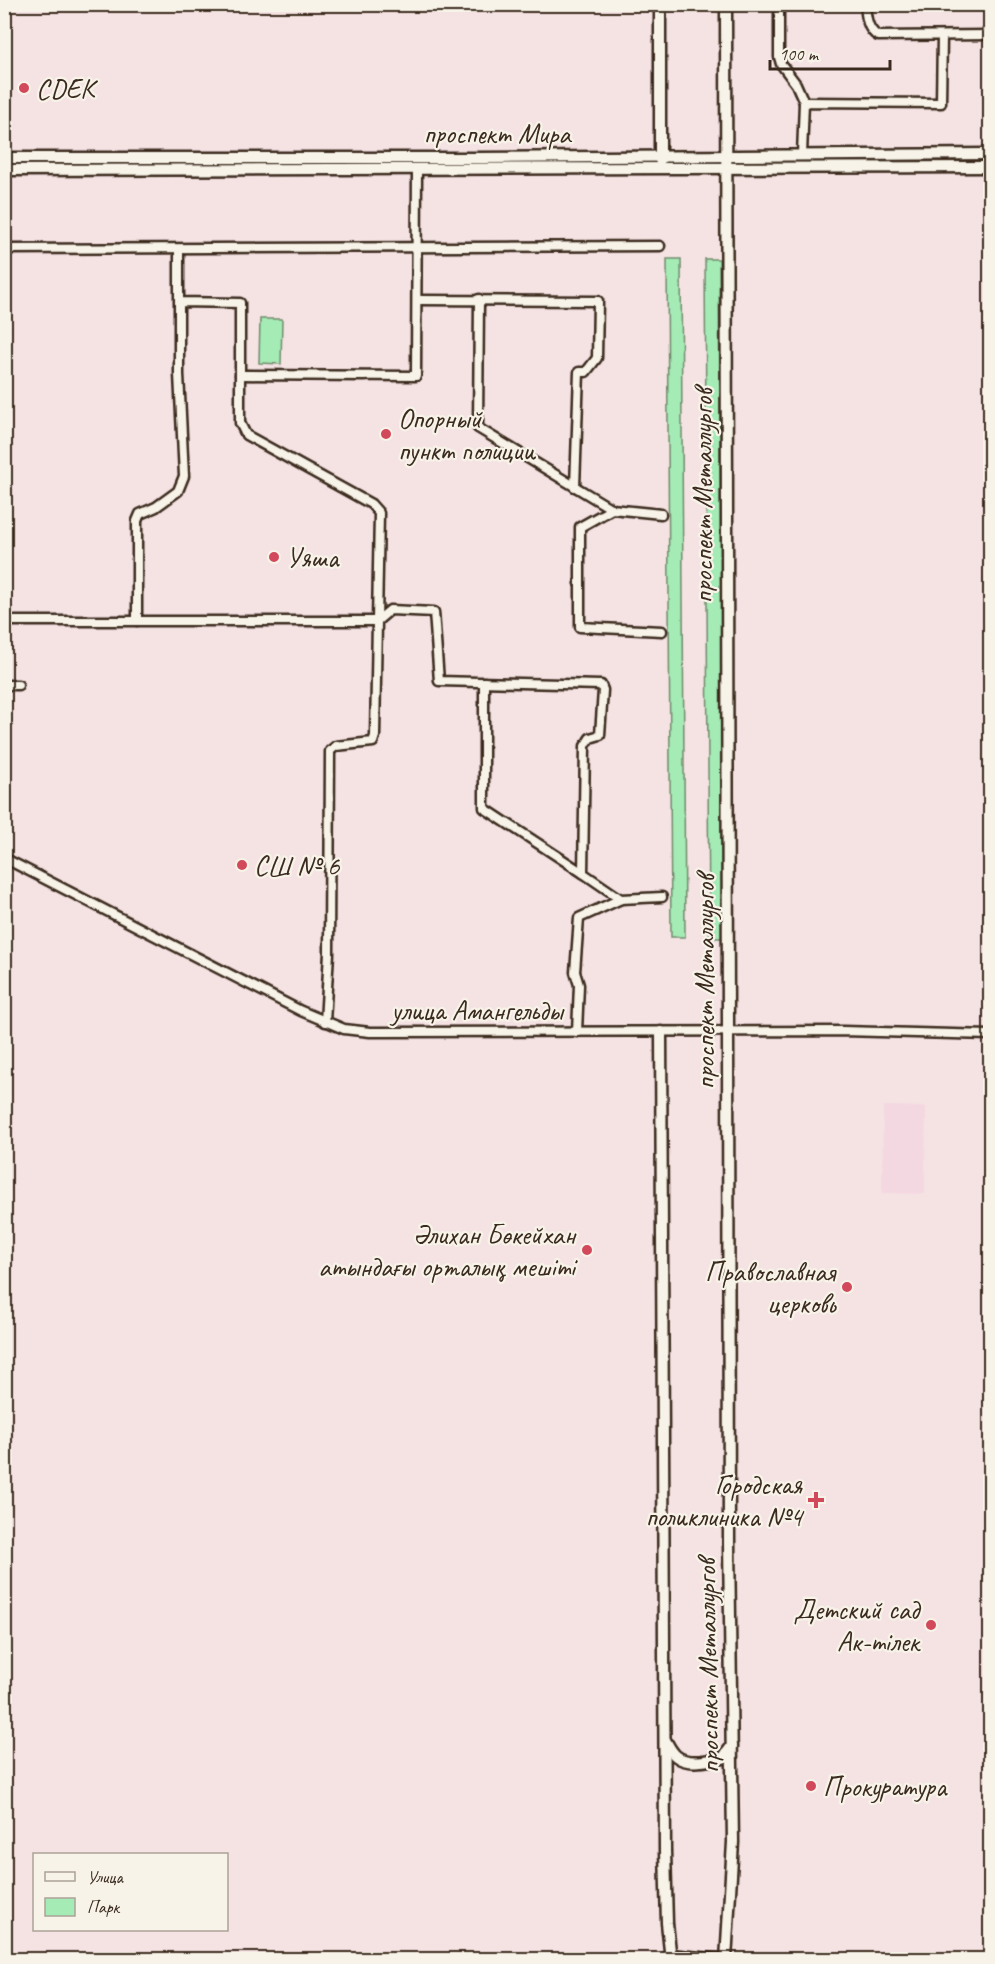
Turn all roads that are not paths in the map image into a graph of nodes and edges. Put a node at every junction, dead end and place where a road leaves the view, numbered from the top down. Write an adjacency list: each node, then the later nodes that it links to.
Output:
1 (660, 4): 9 (main road)
2 (726, 4): 11 (main road, проспект Металлургов)
3 (779, 4): 7 (street)
4 (865, 4): 6 (street)
5 (990, 35): 6 (street)
6 (942, 36): 7 (street)
7 (804, 102): 10 (street)
8 (990, 154): 12 (main road, проспект Мира)
9 (660, 155): 11 (main road, проспект Мира); 14 (main road, проспект Мира); 20 (main road)
10 (802, 155): 11 (main road, проспект Мира); 12 (main road, проспект Мира)
11 (726, 156): 17 (main road, проспект Металлургов)
12 (880, 156): 18 (main road)
13 (4, 158): 14 (main road, проспект Мира)
14 (481, 163): 16 (main road, проспект Мира); 20 (main road, проспект Мира)
15 (990, 167): 18 (main road, проспект Мира)
16 (417, 168): 19 (main road, проспект Мира); 22 (street)
17 (725, 169): 18 (main road, проспект Мира); 20 (main road, проспект Мира); 47 (main road, проспект Металлургов)
18 (835, 169)
19 (4, 170)
20 (660, 170)
21 (660, 246): 22 (street)
22 (417, 247): 24 (street); 25 (street)
23 (4, 249): 24 (street)
24 (179, 249): 27 (street)
25 (417, 300): 26 (street); 28 (street)
26 (478, 300): 30 (street); 30 (street)
27 (180, 302): 28 (street); 34 (street)
28 (240, 375): 29 (street); 35 (street)
29 (365, 376)
30 (575, 487): 31 (street)
31 (612, 509): 32 (street); 36 (street)
32 (662, 514)
33 (4, 621): 34 (street)
34 (137, 621): 35 (street)
35 (377, 621): 37 (street); 44 (street)
36 (662, 630)
37 (484, 681): 41 (street); 41 (street)
38 (4, 685): 39 (street)
39 (18, 685)
40 (4, 858): 44 (street, улица Амангельды)
41 (583, 873): 43 (street)
42 (662, 897): 43 (street)
43 (621, 899): 45 (street)
44 (325, 1022): 45 (street, улица Амангельды)
45 (577, 1032): 46 (street, улица Амангельды)
46 (661, 1032): 47 (street, улица Амангельды); 49 (main road, проспект Металлургов)
47 (728, 1032): 48 (street, улица Амангельды); 50 (main road, проспект Металлургов)
48 (990, 1035)
49 (664, 1740): 50 (main road); 51 (main road, проспект Металлургов)
50 (732, 1746): 53 (main road, проспект Металлургов)
51 (671, 1957): 52 (main road)
52 (720, 1959)
53 (726, 1959)

